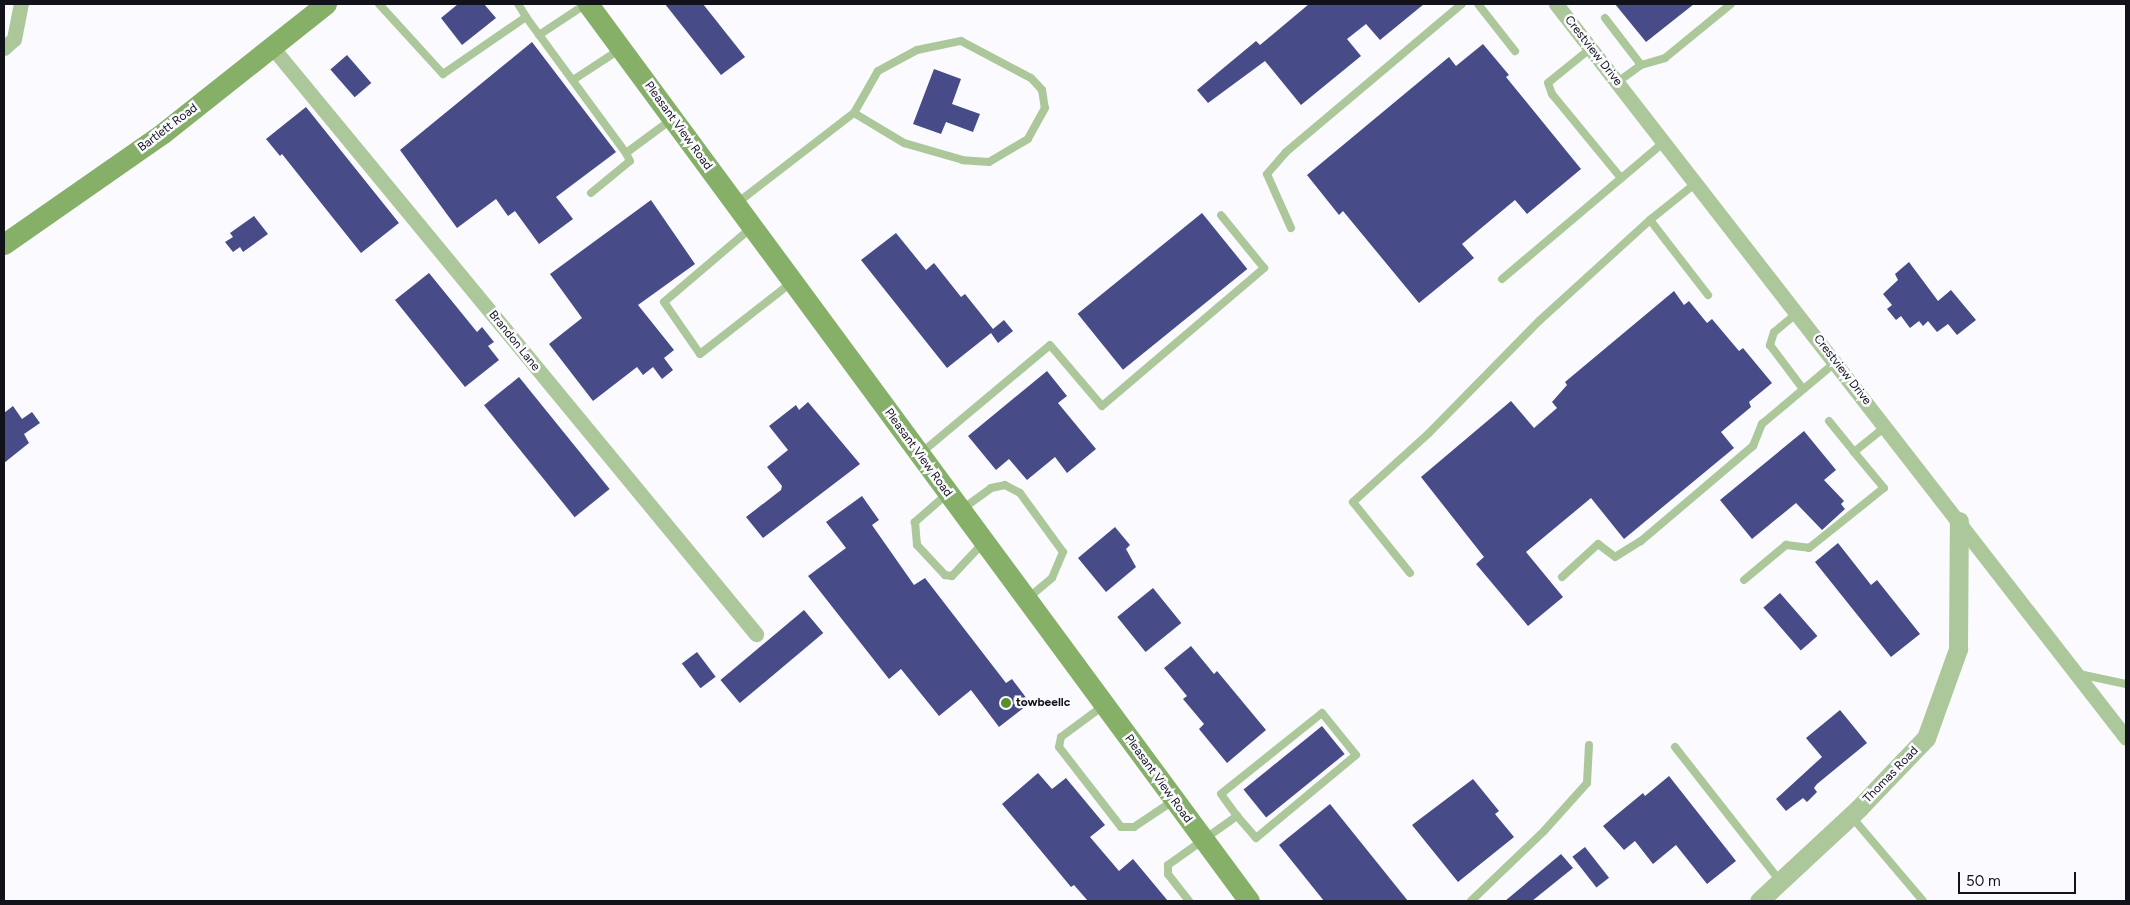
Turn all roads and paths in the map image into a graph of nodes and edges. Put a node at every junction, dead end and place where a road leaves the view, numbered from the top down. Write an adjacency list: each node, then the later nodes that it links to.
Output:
1 (20, 4): 14 (street)
2 (326, 4): 13 (main road, Bartlett Road)
3 (379, 4): 10 (lane)
4 (518, 4): 10 (lane)
5 (587, 4): 12 (lane); 15 (main road, Pleasant View Road)
6 (1462, 4): 32 (lane)
7 (1478, 4): 17 (lane)
8 (1556, 4): 16 (street, Crestview Drive)
9 (1731, 4): 18 (lane)
10 (526, 17): 12 (lane)
11 (1605, 18): 18 (lane)
12 (540, 35): 19 (lane)
13 (272, 47): 33 (main road, Bartlett Road); 52 (street, Brandon Lane)
14 (4, 48)
15 (621, 48): 19 (lane); 22 (main road, Pleasant View Road)
16 (1591, 48): 20 (street, Crestview Drive); 25 (lane)
17 (1515, 51)
18 (1641, 64): 20 (lane)
19 (572, 80): 24 (lane)
20 (1618, 82): 23 (street, Crestview Drive)
21 (854, 113): 21 (lane); 28 (lane)
22 (672, 118): 24 (lane); 28 (main road, Pleasant View Road)
23 (1664, 142): 25 (lane); 26 (street, Crestview Drive)
24 (626, 153): 27 (lane)
25 (1621, 178): 34 (lane)
26 (1696, 183): 30 (lane); 37 (street, Crestview Drive)
27 (590, 193)
28 (736, 204): 31 (main road, Pleasant View Road)
29 (1221, 215): 43 (lane)
30 (1650, 220): 36 (lane); 48 (lane)
31 (752, 227): 35 (main road, Pleasant View Road); 35 (lane)
32 (1291, 228)
33 (4, 244)
34 (1502, 278)
35 (793, 282): 43 (main road, Pleasant View Road)
36 (1708, 295)
37 (1797, 313): 38 (street, Crestview Drive); 39 (lane)
38 (1836, 362): 39 (lane); 41 (street, Crestview Drive)
39 (1803, 389): 49 (lane)
40 (1829, 421): 42 (lane)
41 (1885, 427): 42 (lane); 46 (street, Crestview Drive)
42 (1854, 452): 50 (lane)
43 (920, 454): 44 (main road, Pleasant View Road)
44 (948, 493): 45 (main road, Pleasant View Road); 47 (lane)
45 (961, 511): 47 (main road, Pleasant View Road); 51 (lane)
46 (1960, 521): 53 (street, Crestview Drive); 61 (street, Thomas Road)
47 (984, 542): 51 (main road, Pleasant View Road)
48 (1410, 572)
49 (1562, 577)
50 (1744, 580)
51 (1026, 599): 55 (main road, Pleasant View Road)
52 (756, 634)
53 (2078, 674): 54 (lane); 56 (street, Crestview Drive)
54 (2126, 684)
55 (1104, 705): 59 (main road, Pleasant View Road); 59 (lane)
56 (2126, 738)
57 (1589, 745): 66 (lane)
58 (1675, 747): 63 (lane)
59 (1174, 800): 62 (main road, Pleasant View Road)
60 (1237, 816): 60 (lane); 62 (lane)
61 (1851, 816): 63 (street, Thomas Road); 68 (lane)
62 (1204, 841): 64 (lane); 65 (main road, Pleasant View Road)
63 (1782, 882): 67 (street, Thomas Road)
64 (1189, 901)
65 (1248, 901)
66 (1471, 901)
67 (1759, 901)
68 (1922, 901)

